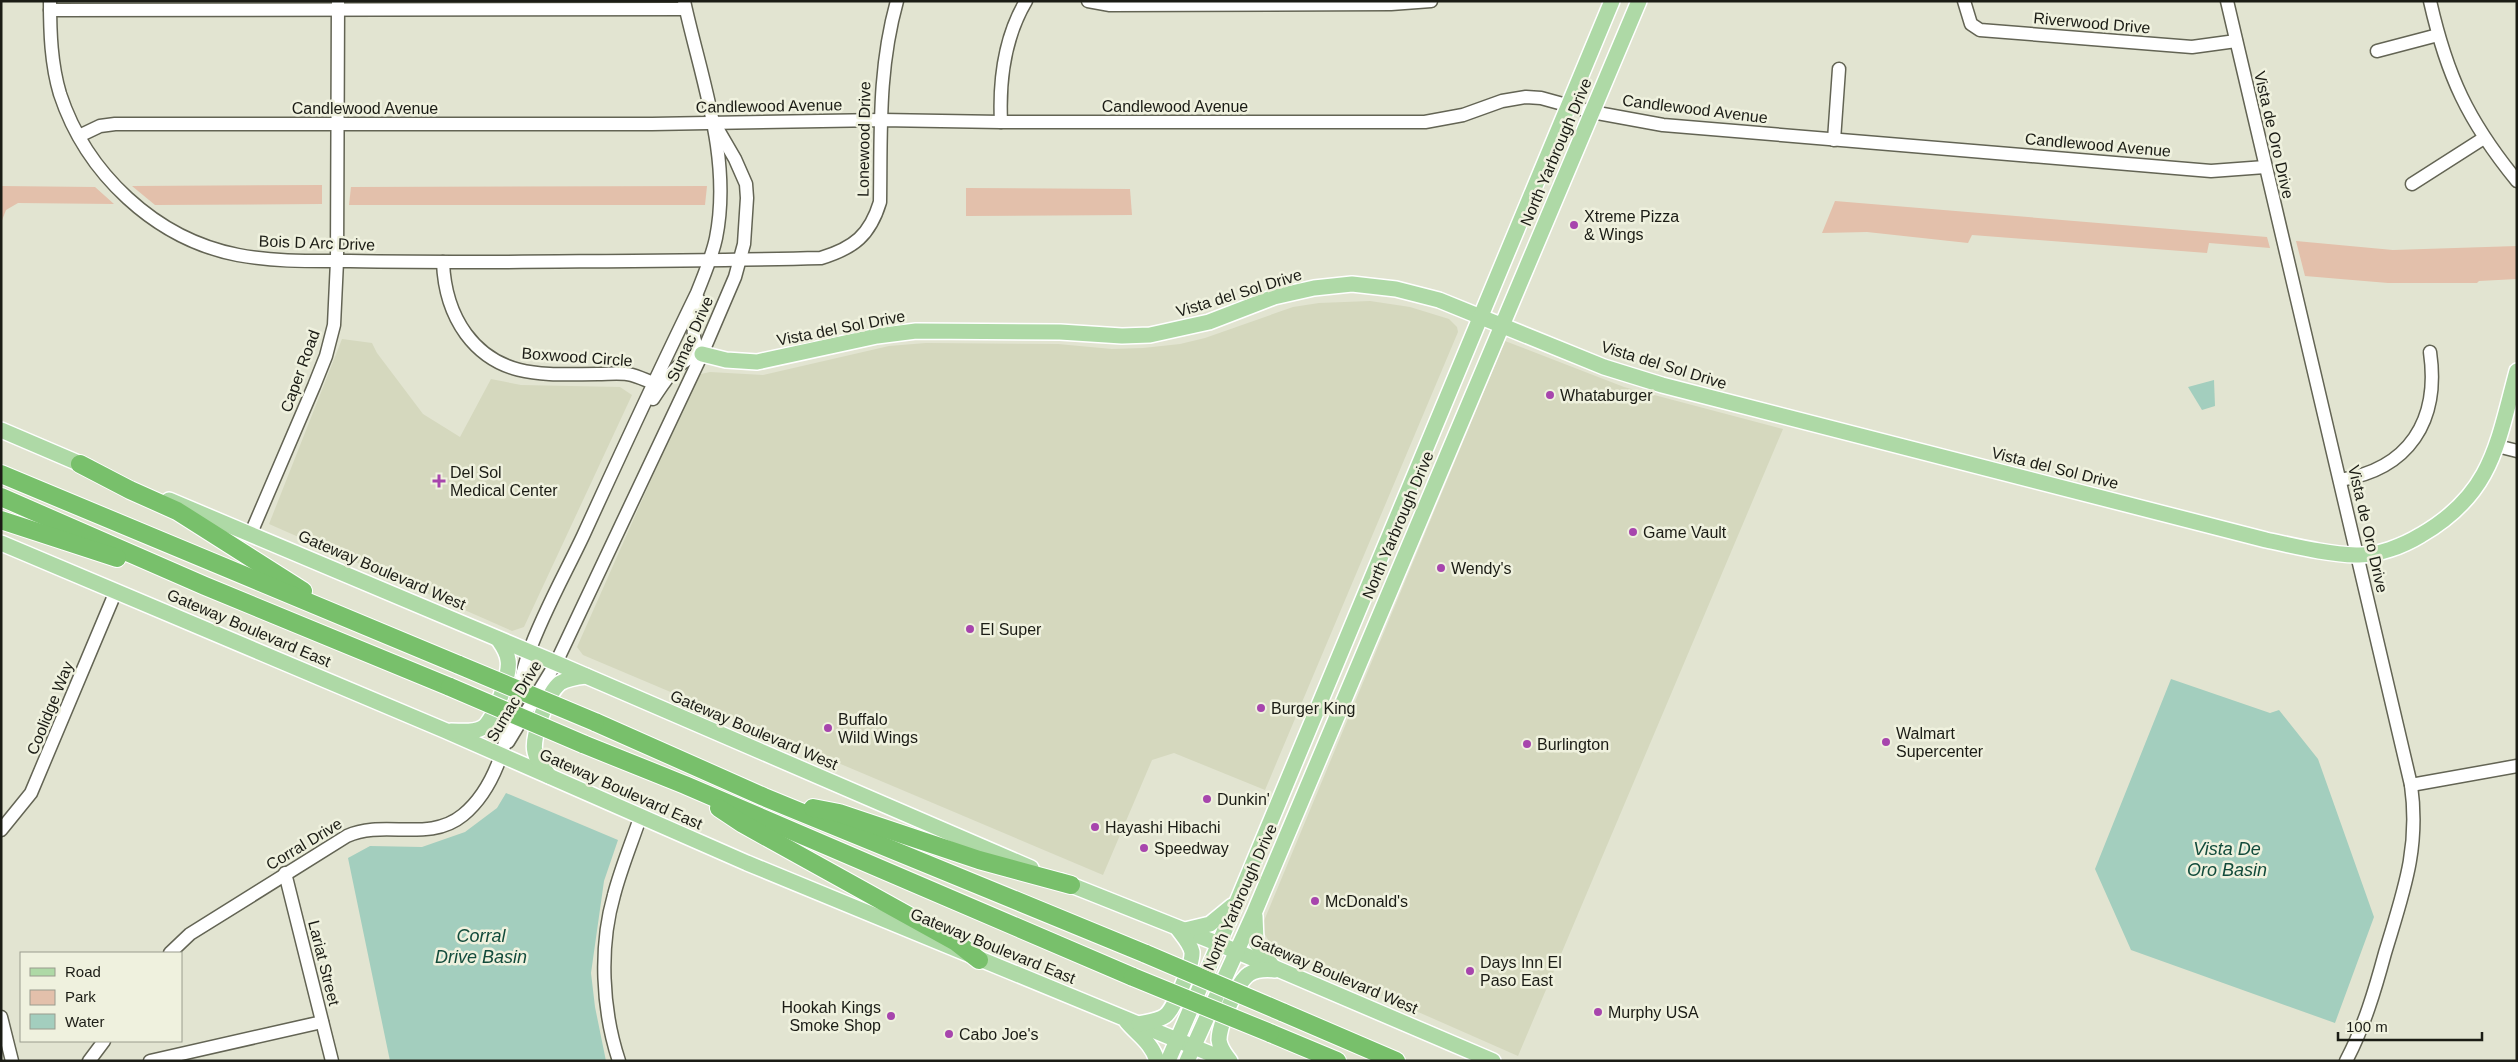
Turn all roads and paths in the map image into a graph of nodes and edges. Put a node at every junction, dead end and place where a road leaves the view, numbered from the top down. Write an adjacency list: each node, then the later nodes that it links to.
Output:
1 (897, 1): 19 (street, Lonewood Drive)
2 (1026, 1): 20 (street)
3 (1088, 1): 4 (street)
4 (1431, 1)
5 (1612, 1): 17 (main road, North Yarbrough Drive)
6 (1639, 1): 18 (main road, North Yarbrough Drive)
7 (1964, 1): 14 (street, Riverwood Drive)
8 (2227, 1): 14 (street, Vista de Oro Drive)
9 (2430, 1): 13 (street)
10 (50, 5): 11 (street); 23 (street, Bois D Arc Drive)
11 (338, 5): 12 (street); 21 (street, Caper Road)
12 (684, 5): 22 (street, Sumac Drive)
13 (2438, 35): 15 (street); 24 (street)
14 (2236, 41): 26 (street, Vista de Oro Drive)
15 (2377, 51)
16 (1839, 69): 25 (street)
17 (1567, 105): 18 (street, Candlewood Avenue); 20 (street, Candlewood Avenue); 34 (main road, North Yarbrough Drive)
18 (1592, 112): 25 (street, Candlewood Avenue); 35 (main road, North Yarbrough Drive)
19 (881, 120): 20 (street, Candlewood Avenue); 22 (street, Candlewood Avenue); 30 (street, Lonewood Drive)
20 (1001, 122)
21 (338, 124): 22 (street, Candlewood Avenue); 23 (street, Candlewood Avenue); 31 (street, Caper Road)
22 (714, 124): 29 (street, Sumac Drive); 30 (street, Sumac Drive)
23 (79, 136): 31 (street, Bois D Arc Drive)
24 (2484, 138): 27 (street); 28 (street)
25 (1834, 140): 26 (street, Candlewood Avenue)
26 (2265, 166): 46 (street, Vista de Oro Drive)
27 (2517, 181)
28 (2412, 184)
29 (709, 260): 30 (street, Lonewood Drive); 32 (street, Bois D Arc Drive); 33 (street, Sumac Drive)
30 (739, 260): 37 (street, Sumac Drive)
31 (337, 261): 32 (street, Bois D Arc Drive); 49 (street, Caper Road)
32 (443, 262): 39 (street, Boxwood Circle)
33 (702, 278): 37 (street); 39 (street, Sumac Drive)
34 (1479, 316): 35 (main road, Vista del Sol Drive); 37 (main road, Vista del Sol Drive); 57 (main road, North Yarbrough Drive)
35 (1502, 325): 51 (main road, Vista del Sol Drive); 59 (main road, North Yarbrough Drive)
36 (2430, 352): 46 (street)
37 (702, 354): 41 (street); 58 (street, Sumac Drive)
38 (2517, 371): 42 (main road, Vista del Sol Drive)
39 (654, 383): 41 (street, Sumac Drive)
40 (1, 430): 44 (main road, Gateway Boulevard West)
41 (629, 435): 56 (street, Sumac Drive)
42 (2497, 446): 43 (street); 51 (main road, Vista del Sol Drive)
43 (2517, 451)
44 (80, 464): 49 (main road, Gateway Boulevard West); 54 (highway)
45 (1, 474): 54 (highway)
46 (2340, 480): 51 (street, Vista de Oro Drive)
47 (1, 496): 52 (highway)
48 (1, 520): 52 (highway)
49 (251, 533): 55 (main road, Gateway Boulevard West)
50 (1, 542): 53 (main road, Gateway Boulevard East)
51 (2358, 555): 66 (street, Vista de Oro Drive)
52 (204, 586): 65 (highway, bridge)
53 (116, 591): 61 (main road, Gateway Boulevard East); 69 (street, Coolidge Way)
54 (346, 618): 67 (highway, bridge)
55 (498, 639): 56 (main road, Gateway Boulevard West); 61 (main road)
56 (529, 652): 58 (main road, Gateway Boulevard West); 62 (street, Sumac Drive)
57 (1337, 658): 59 (main road); 72 (main road, North Yarbrough Drive)
58 (556, 663): 60 (main road, Gateway Boulevard West); 62 (street, Sumac Drive)
59 (1358, 666): 73 (main road, North Yarbrough Drive)
60 (586, 676): 64 (main road); 71 (main road, Gateway Boulevard West)
61 (444, 730): 62 (main road, Gateway Boulevard East)
62 (500, 756): 64 (main road, Gateway Boulevard East); 70 (street, Corral Drive)
63 (2517, 766): 66 (street)
64 (549, 776): 68 (main road, Gateway Boulevard East)
65 (685, 785): 78 (highway); 94 (highway, bridge)
66 (2411, 785): 97 (street, Vista de Oro Drive)
67 (764, 796): 71 (highway); 95 (highway, bridge)
68 (641, 816): 78 (main road, Gateway Boulevard East); 90 (street)
69 (1, 830)
70 (285, 874): 76 (street, Corral Drive); 82 (street, Lariat Street)
71 (1071, 885): 74 (main road, Gateway Boulevard West)
72 (1237, 902): 74 (main road); 75 (main road, North Yarbrough Drive)
73 (1255, 911): 77 (main road, North Yarbrough Drive); 79 (main road)
74 (1180, 928): 75 (main road, Gateway Boulevard West); 81 (main road)
75 (1219, 944): 77 (main road, Gateway Boulevard West); 83 (main road, North Yarbrough Drive)
76 (171, 952)
77 (1236, 952): 79 (main road, Gateway Boulevard West); 85 (main road, North Yarbrough Drive)
78 (979, 960): 81 (main road, Gateway Boulevard East)
79 (1276, 968): 93 (main road); 96 (main road, Gateway Boulevard West)
80 (1, 1017): 86 (street)
81 (1131, 1021): 83 (main road, Gateway Boulevard East); 91 (main road)
82 (322, 1022): 88 (street); 89 (street, Lariat Street)
83 (1177, 1040): 85 (main road, Gateway Boulevard East); 92 (main road, North Yarbrough Drive)
84 (103, 1042): 87 (street)
85 (1189, 1054): 93 (main road, Gateway Boulevard East)
86 (12, 1061)
87 (89, 1061)
88 (150, 1061)
89 (332, 1061)
90 (619, 1061)
91 (1156, 1061)
92 (1168, 1061)
93 (1229, 1061)
94 (1337, 1061)
95 (1396, 1061)
96 (1493, 1061)
97 (2346, 1061)

